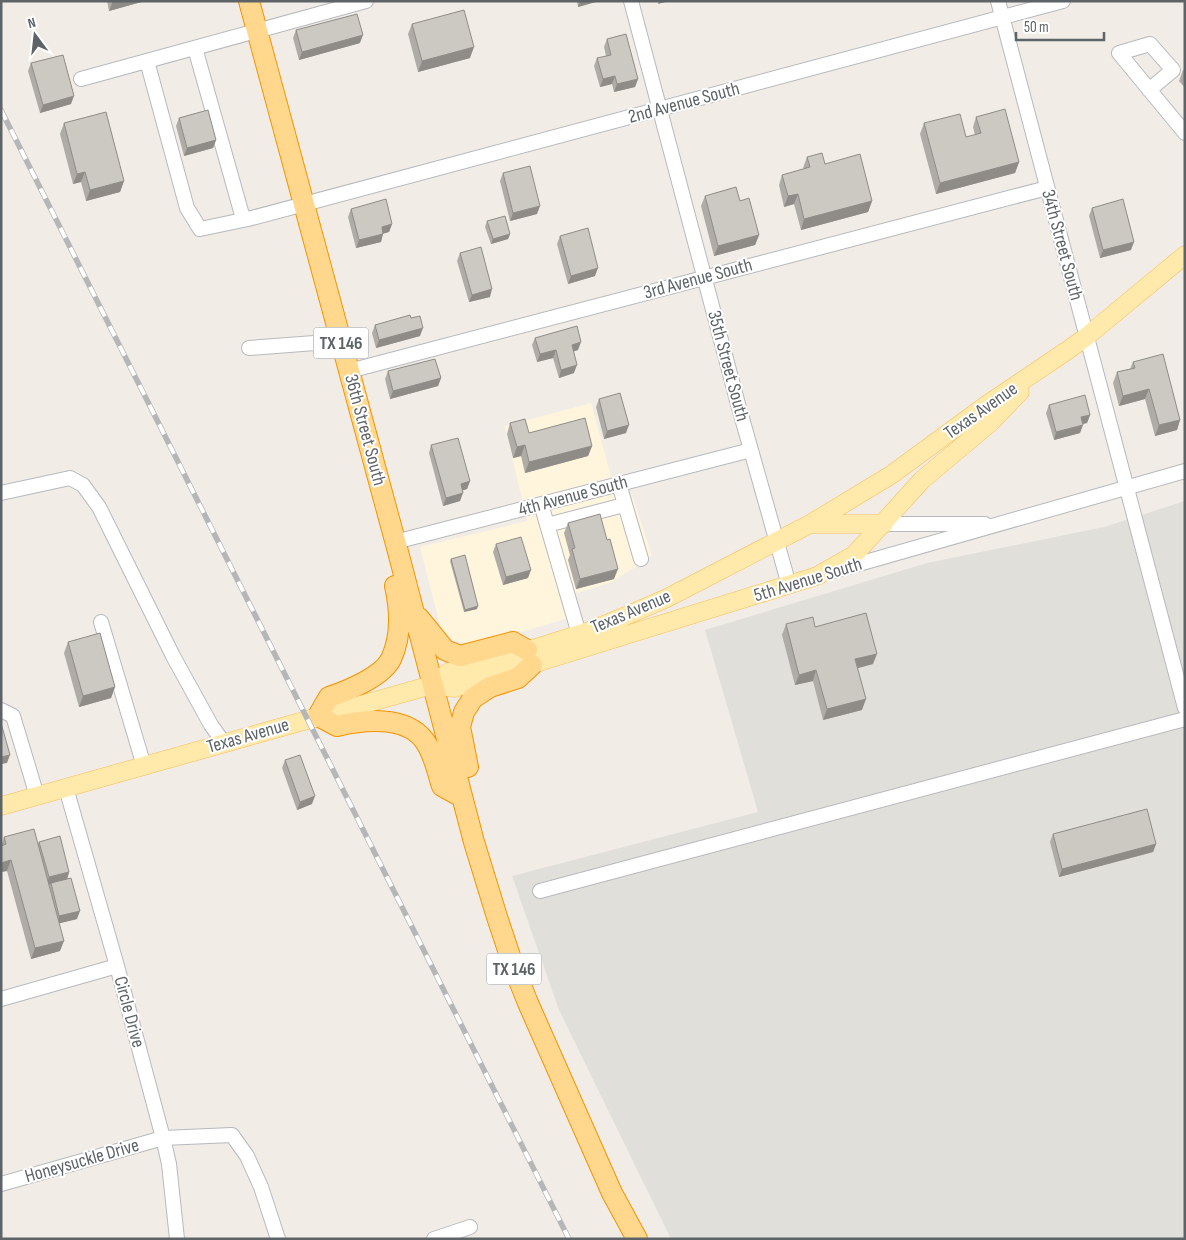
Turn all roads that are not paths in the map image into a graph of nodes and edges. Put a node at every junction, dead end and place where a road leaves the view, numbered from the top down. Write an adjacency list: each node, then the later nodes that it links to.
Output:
1 (249, 1): 7 (highway, 36th Street South / TX 146)
2 (366, 1): 7 (street)
3 (631, 1): 12 (street, 35th Street South)
4 (998, 1): 6 (street, 34th Street South)
5 (1064, 1): 6 (street, 2nd Avenue South)
6 (1002, 18): 12 (street, 2nd Avenue South); 14 (street, 34th Street South)
7 (257, 30): 8 (street); 15 (highway, 36th Street South / TX 146)
8 (195, 48): 9 (street); 16 (street)
9 (147, 61): 10 (street); 16 (street, 2nd Avenue South)
10 (81, 80)
11 (1149, 90): 13 (street)
12 (660, 109): 15 (street, 2nd Avenue South); 18 (street, 35th Street South)
13 (1185, 133)
14 (1047, 188): 18 (street, 3rd Avenue South); 19 (street, 34th Street South)
15 (304, 204): 16 (street, 2nd Avenue South); 20 (highway, 36th Street South / TX 146)
16 (248, 219)
17 (1185, 256): 19 (main road, Texas Avenue)
18 (704, 278): 23 (street, 3rd Avenue South); 24 (street, 35th Street South)
19 (1086, 337): 22 (main road, Texas Avenue); 27 (street, 34th Street South)
20 (341, 341): 21 (street); 23 (highway, 36th Street South / TX 146)
21 (249, 348)
22 (1043, 369): 34 (main road, Texas Avenue); 35 (main road)
23 (349, 371): 30 (highway, 36th Street South / TX 146)
24 (751, 450): 26 (street, 4th Avenue South); 38 (street, 35th Street South)
25 (1185, 472): 27 (street, 5th Avenue South)
26 (618, 484): 29 (street, 4th Avenue South); 32 (street)
27 (1126, 488): 36 (street, 5th Avenue South); 48 (street, 34th Street South)
28 (1, 493): 52 (street)
29 (576, 495): 31 (street, 4th Avenue South); 33 (street)
30 (384, 502): 39 (highway, 36th Street South / TX 146); 50 (highway)
31 (541, 504): 37 (street); 39 (street, 4th Avenue South)
32 (624, 505): 33 (street); 40 (street)
33 (582, 516): 37 (street)
34 (810, 524): 35 (main road); 38 (main road, Texas Avenue)
35 (884, 524): 36 (street); 41 (main road)
36 (1003, 524): 41 (street, 5th Avenue South)
37 (547, 525): 45 (street)
38 (777, 541): 42 (street, 35th Street South); 45 (main road, Texas Avenue)
39 (396, 542): 43 (highway, 36th Street South / TX 146)
40 (641, 559)
41 (817, 576): 42 (main road, 5th Avenue South)
42 (789, 585): 46 (main road, 5th Avenue South)
43 (413, 609): 46 (highway, TX 146); 47 (highway, 36th Street South / TX 146)
44 (101, 622): 53 (street)
45 (579, 634): 46 (main road, Texas Avenue)
46 (530, 657): 47 (main road, 5th Avenue South); 59 (highway)
47 (432, 685): 50 (main road, Texas Avenue); 56 (highway, TX 146)
48 (1185, 708)
49 (1, 710): 55 (street)
50 (318, 716): 52 (main road, Texas Avenue); 56 (highway)
51 (1185, 718): 58 (street)
52 (224, 743): 53 (main road, Texas Avenue)
53 (144, 766): 54 (main road, Texas Avenue)
54 (66, 788): 55 (main road, Texas Avenue); 60 (street, Circle Drive)
55 (37, 796): 57 (main road, Texas Avenue)
56 (462, 797): 59 (highway, TX 146)
57 (1, 806)
58 (540, 891)
59 (495, 912): 68 (highway, TX 146)
60 (117, 966): 61 (street); 62 (street, Circle Drive)
61 (1, 999)
62 (163, 1138): 63 (street, Honeysuckle Drive); 65 (street, Circle Drive); 66 (street, Honeysuckle Drive)
63 (1, 1184)
64 (470, 1227): 67 (street)
65 (177, 1239)
66 (278, 1239)
67 (434, 1239)
68 (637, 1239)

